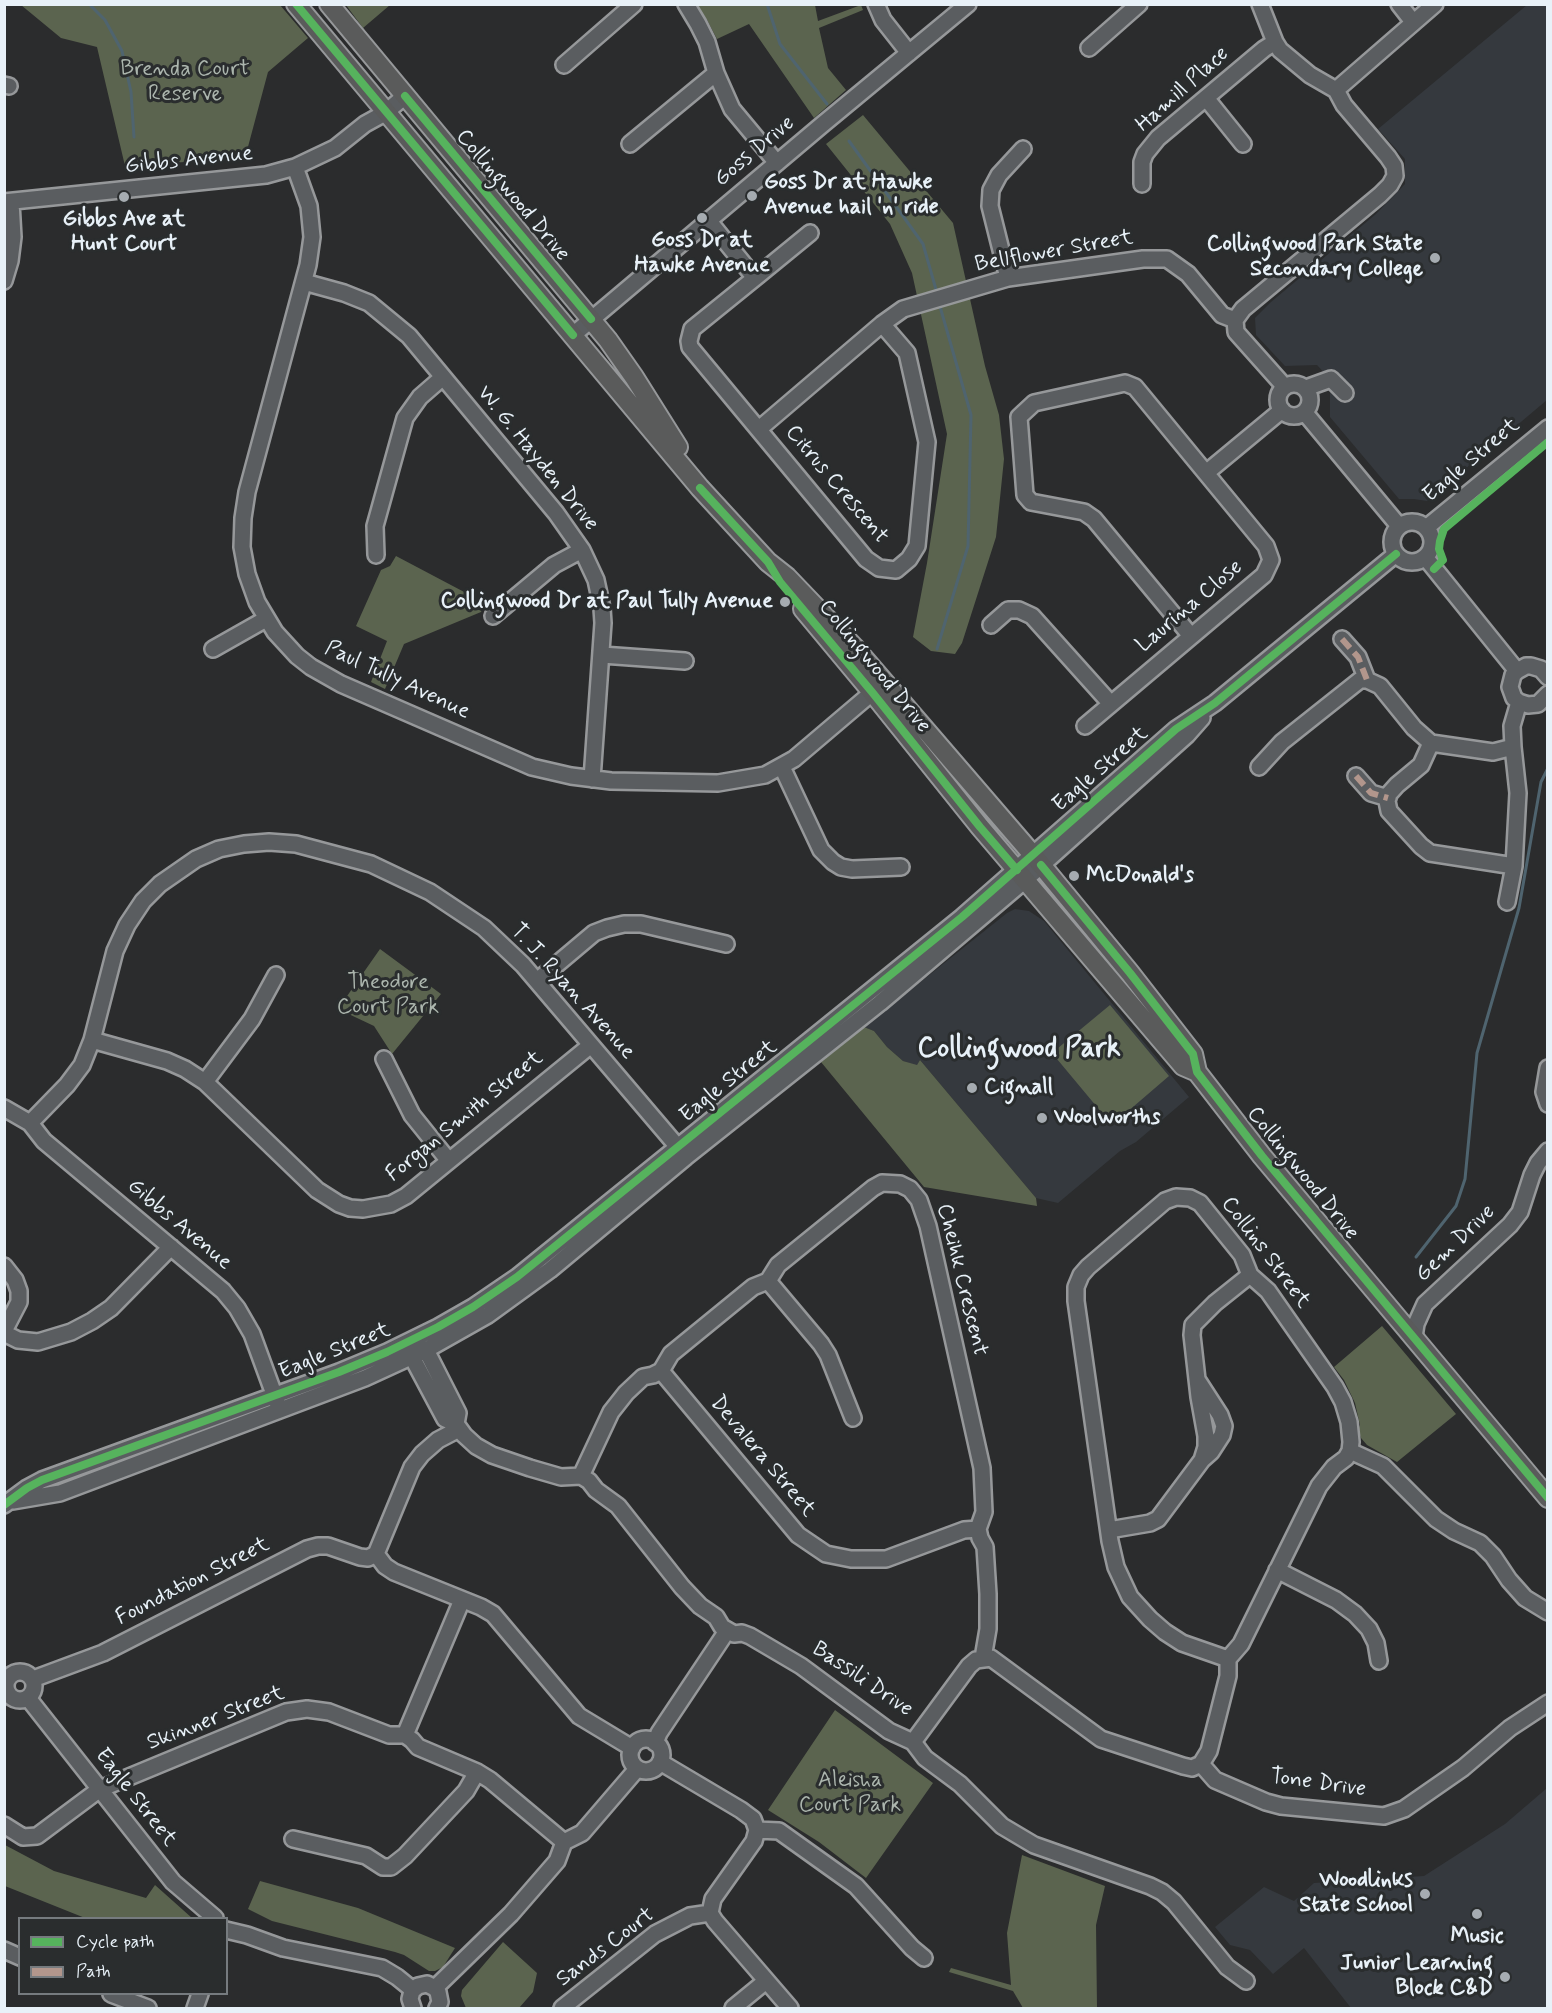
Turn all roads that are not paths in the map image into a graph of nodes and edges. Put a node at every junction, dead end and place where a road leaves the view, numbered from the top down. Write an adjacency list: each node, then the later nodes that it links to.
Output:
1 (296, 4): 20 (main road, Collingwood Drive)
2 (329, 4): 18 (main road, Collingwood Drive)
3 (634, 4): 15 (street)
4 (686, 4): 16 (street)
5 (876, 4): 14 (street)
6 (968, 4): 14 (street, Goss Drive)
7 (1139, 4): 13 (street)
8 (1260, 4): 12 (street)
9 (1399, 4): 11 (street)
10 (1435, 4): 11 (street)
11 (1413, 22): 17 (street)
12 (1275, 42): 17 (street); 19 (street, Hamill Place)
13 (1089, 48)
14 (909, 53): 24 (street, Goss Drive)
15 (564, 65)
16 (716, 73): 21 (street); 24 (street)
17 (1336, 90): 35 (street)
18 (401, 91): 20 (street, Gibbs Avenue); 34 (main road, Collingwood Drive)
19 (1206, 98): 22 (street); 26 (street, Hamill Place)
20 (381, 108): 25 (street, Gibbs Avenue); 37 (main road, Collingwood Drive)
21 (630, 144)
22 (1244, 144)
23 (1023, 149): 31 (street)
24 (777, 163): 28 (street, Goss Drive)
25 (295, 167): 27 (street, Gibbs Avenue); 33 (street, Paul Tully Avenue)
26 (1142, 184)
27 (8, 202): 32 (street)
28 (708, 220): 30 (street); 34 (street, Goss Drive)
29 (810, 233): 30 (street)
30 (755, 278): 45 (street, Citrus Crescent)
31 (1008, 278): 35 (street, Bellflower Street); 36 (street, Bellflower Street)
32 (4, 281)
33 (304, 282): 38 (street, W. G. Hayden Drive); 55 (street, Paul Tully Avenue)
34 (591, 319): 37 (street, Goss Drive); 47 (main road, Collingwood Drive)
35 (1235, 320): 39 (street)
36 (882, 324): 45 (street, Bellflower Street); 45 (street, Citrus Crescent)
37 (573, 335): 47 (main road, Collingwood Drive)
38 (443, 377): 50 (street, W. G. Hayden Drive); 52 (street)
39 (1285, 387): 40 (street); 42 (street)
40 (1306, 388): 41 (street); 43 (street)
41 (1345, 393)
42 (1281, 410): 43 (street); 46 (street)
43 (1305, 412): 48 (street)
44 (1548, 428): 49 (street, Eagle Street)
45 (759, 429)
46 (1206, 473): 57 (street, Laurina Close); 57 (street)
47 (700, 488): 65 (main road, Collingwood Drive)
48 (1399, 526): 49 (street); 51 (street)
49 (1426, 528): 53 (street)
50 (582, 550): 54 (street); 60 (street, W. G. Hayden Drive)
51 (1396, 554): 53 (street); 77 (street, Eagle Street)
52 (376, 555)
53 (1425, 556): 62 (street)
54 (493, 616)
55 (266, 619): 59 (street); 75 (street, Paul Tully Avenue)
56 (991, 625): 68 (street)
57 (1191, 636): 68 (street, Laurina Close)
58 (1342, 639): 64 (street)
59 (213, 648)
60 (602, 655): 61 (street); 75 (street, W. G. Hayden Drive)
61 (686, 661)
62 (1516, 671): 63 (street); 67 (street)
63 (1547, 673)
64 (1367, 680): 70 (street); 73 (street)
65 (878, 687): 72 (street, Paul Tully Avenue); 77 (main road, Collingwood Drive); 80 (main road, Collingwood Drive)
66 (1547, 697): 67 (street)
67 (1519, 702): 71 (street)
68 (1111, 704): 69 (street, Laurina Close)
69 (1085, 726)
70 (1431, 743): 71 (street); 76 (street)
71 (1513, 747): 78 (street)
72 (782, 767): 75 (street, Paul Tully Avenue); 79 (street)
73 (1259, 767)
74 (1356, 776): 76 (street)
75 (592, 779)
76 (1388, 798): 78 (street)
77 (1037, 860): 80 (street, Eagle Street); 89 (main road, Collingwood Drive)
78 (1514, 866): 81 (street)
79 (901, 867)
80 (1021, 875): 89 (main road, Collingwood Drive); 95 (street, Eagle Street)
81 (1508, 902)
82 (726, 944): 84 (street)
83 (276, 975): 90 (street)
84 (537, 981): 85 (street, T. J. Ryan Avenue); 86 (street, T. J. Ryan Avenue)
85 (93, 1040): 90 (street, Forgan Smith Street); 93 (street, T. J. Ryan Avenue)
86 (591, 1044): 95 (street, T. J. Ryan Avenue); 96 (street, Forgan Smith Street)
87 (384, 1059): 96 (street)
88 (1548, 1068): 91 (street)
89 (1197, 1072): 102 (main road, Collingwood Drive)
90 (205, 1082): 96 (street, Forgan Smith Street)
91 (1548, 1104)
92 (4, 1108): 93 (street, Gibbs Avenue)
93 (30, 1122): 97 (street, Gibbs Avenue)
94 (1548, 1151): 101 (street, Gem Drive)
95 (682, 1152): 105 (street, Eagle Street); 106 (street, Eagle Street)
96 (449, 1161)
97 (171, 1247): 103 (street); 108 (street, Gibbs Avenue)
98 (4, 1266): 103 (street)
99 (1250, 1275): 111 (street, Collins Street); 116 (street); 116 (street, Collins Street)
100 (768, 1281): 107 (street, Cheihk Crescent); 109 (street); 115 (street, Cheihk Crescent)
101 (1425, 1304): 102 (street, Gem Drive); 104 (street, Gem Drive)
102 (1395, 1314): 104 (main road, Collingwood Drive)
103 (4, 1332)
104 (1413, 1337): 113 (main road, Collingwood Drive)
105 (411, 1341): 106 (street); 108 (street, Eagle Street)
106 (419, 1354): 108 (street, Eagle Street); 110 (street)
107 (661, 1371): 112 (street, Cheihk Crescent); 115 (street, Devalera Street)
108 (277, 1403): 114 (street, Eagle Street)
109 (853, 1419)
110 (458, 1427): 112 (street); 117 (street)
111 (1350, 1451): 118 (street); 120 (street)
112 (581, 1476): 121 (street)
113 (1548, 1498)
114 (8, 1503)
115 (978, 1529): 122 (street, Cheihk Crescent)
116 (1108, 1530): 123 (street, Collins Street)
117 (376, 1554): 119 (street); 126 (street, Foundation Street)
118 (1277, 1570): 123 (street); 124 (street)
119 (462, 1600): 130 (street); 133 (street)
120 (1548, 1612)
121 (727, 1631): 131 (street, Bassili Drive); 132 (street)
122 (983, 1658): 131 (street); 135 (street)
123 (1228, 1659): 135 (street)
124 (1379, 1661)
125 (8, 1669): 126 (street); 127 (street)
126 (33, 1679): 128 (street)
127 (6, 1693): 128 (street)
128 (28, 1698): 138 (street, Eagle Street)
129 (1548, 1703): 135 (street, Tone Drive)
130 (405, 1735): 137 (street, Skinner Street); 138 (street, Skinner Street)
131 (913, 1742): 150 (street, Bassili Drive)
132 (655, 1743): 133 (street); 134 (street)
133 (632, 1748): 136 (street)
134 (660, 1762): 136 (street); 140 (street)
135 (1201, 1764)
136 (638, 1769): 142 (street)
137 (477, 1772): 141 (street); 142 (street, Skinner Street)
138 (100, 1789): 139 (street, Skinner Street); 144 (street, Eagle Street)
139 (4, 1825)
140 (757, 1830): 143 (street); 148 (street)
141 (293, 1839)
142 (564, 1842): 151 (street)
143 (710, 1913): 149 (street); 157 (street, Sands Court)
144 (214, 1917)
145 (228, 1930): 152 (street)
146 (4, 1950): 147 (street)
147 (18, 1956)
148 (924, 1958)
149 (766, 1981): 158 (street); 159 (street)
150 (1246, 1981)
151 (435, 1988): 152 (street); 156 (street)
152 (413, 1990): 155 (street)
153 (114, 1995): 154 (street)
154 (148, 2008)
155 (412, 2008)
156 (437, 2008)
157 (562, 2008)
158 (733, 2008)
159 (790, 2008)

